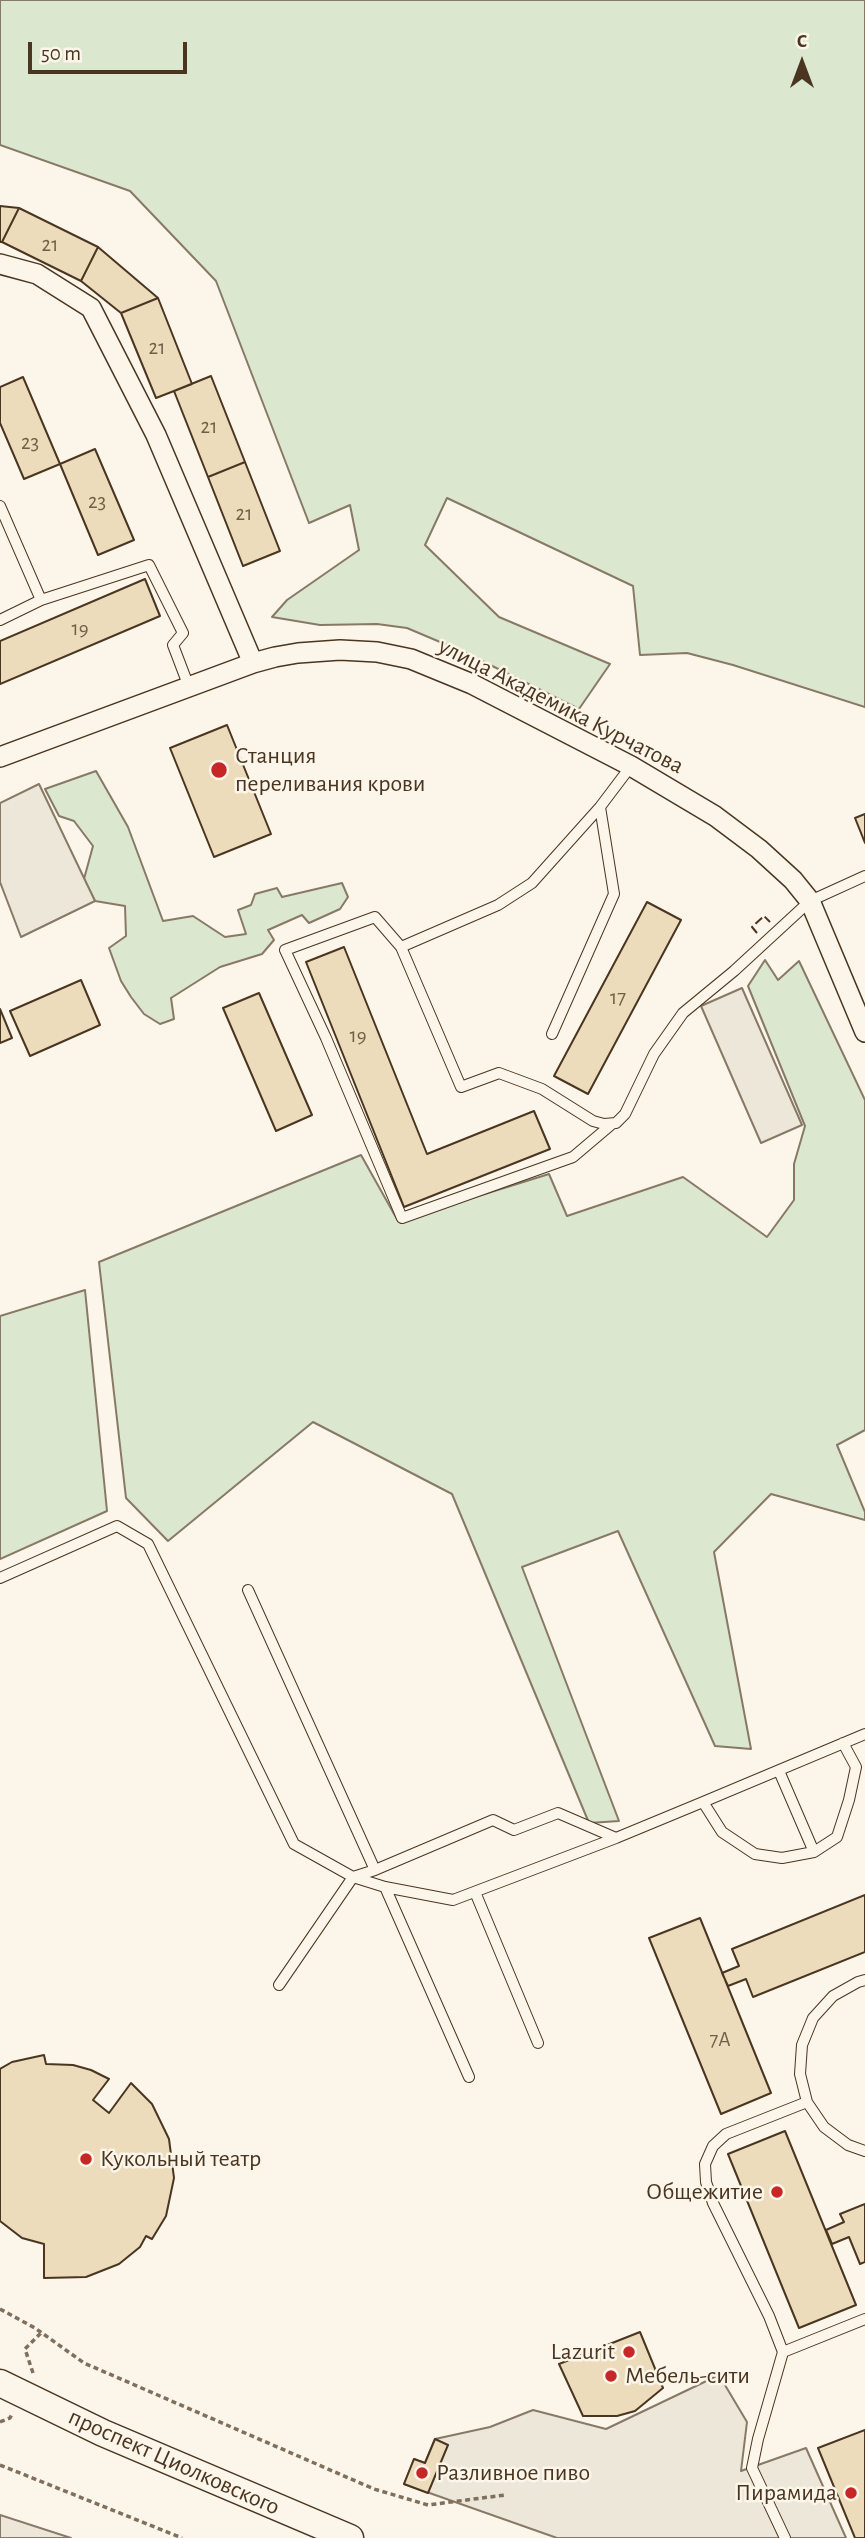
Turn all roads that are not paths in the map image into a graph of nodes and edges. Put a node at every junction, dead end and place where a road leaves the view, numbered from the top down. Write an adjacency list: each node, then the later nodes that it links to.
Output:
1 (0, 264): 5 (street)
2 (0, 506): 3 (lane)
3 (41, 600): 4 (lane); 6 (lane)
4 (0, 620)
5 (253, 663): 6 (street, улица Академика Курчатова); 8 (street, улица Академика Курчатова)
6 (189, 687): 7 (street, улица Академика Курчатова)
7 (0, 757)
8 (631, 766): 9 (lane); 11 (street, улица Академика Курчатова)
9 (600, 807): 12 (lane); 14 (lane)
10 (865, 876): 11 (lane)
11 (810, 901): 13 (street, улица Академика Курчатова); 15 (lane)
12 (401, 947): 15 (lane); 15 (lane)
13 (865, 1032)
14 (552, 1034)
15 (612, 1124)
16 (0, 1578): 25 (lane)
17 (248, 1590): 24 (lane)
18 (865, 1734): 19 (lane)
19 (843, 1743): 20 (lane); 23 (lane)
20 (779, 1770): 21 (lane); 23 (lane)
21 (704, 1802): 22 (lane); 23 (lane)
22 (616, 1838): 24 (lane); 27 (lane)
23 (814, 1852)
24 (376, 1870): 25 (lane)
25 (353, 1877): 26 (lane); 29 (lane)
26 (385, 1886): 27 (lane); 31 (lane)
27 (475, 1892): 30 (lane)
28 (865, 1980): 32 (lane)
29 (279, 1985)
30 (538, 2043)
31 (469, 2077)
32 (807, 2102): 33 (lane); 35 (lane)
33 (865, 2151)
34 (865, 2319): 35 (lane)
35 (783, 2352): 38 (lane)
36 (0, 2383): 37 (main road, проспект Циолковского)
37 (350, 2538)
38 (785, 2538)

